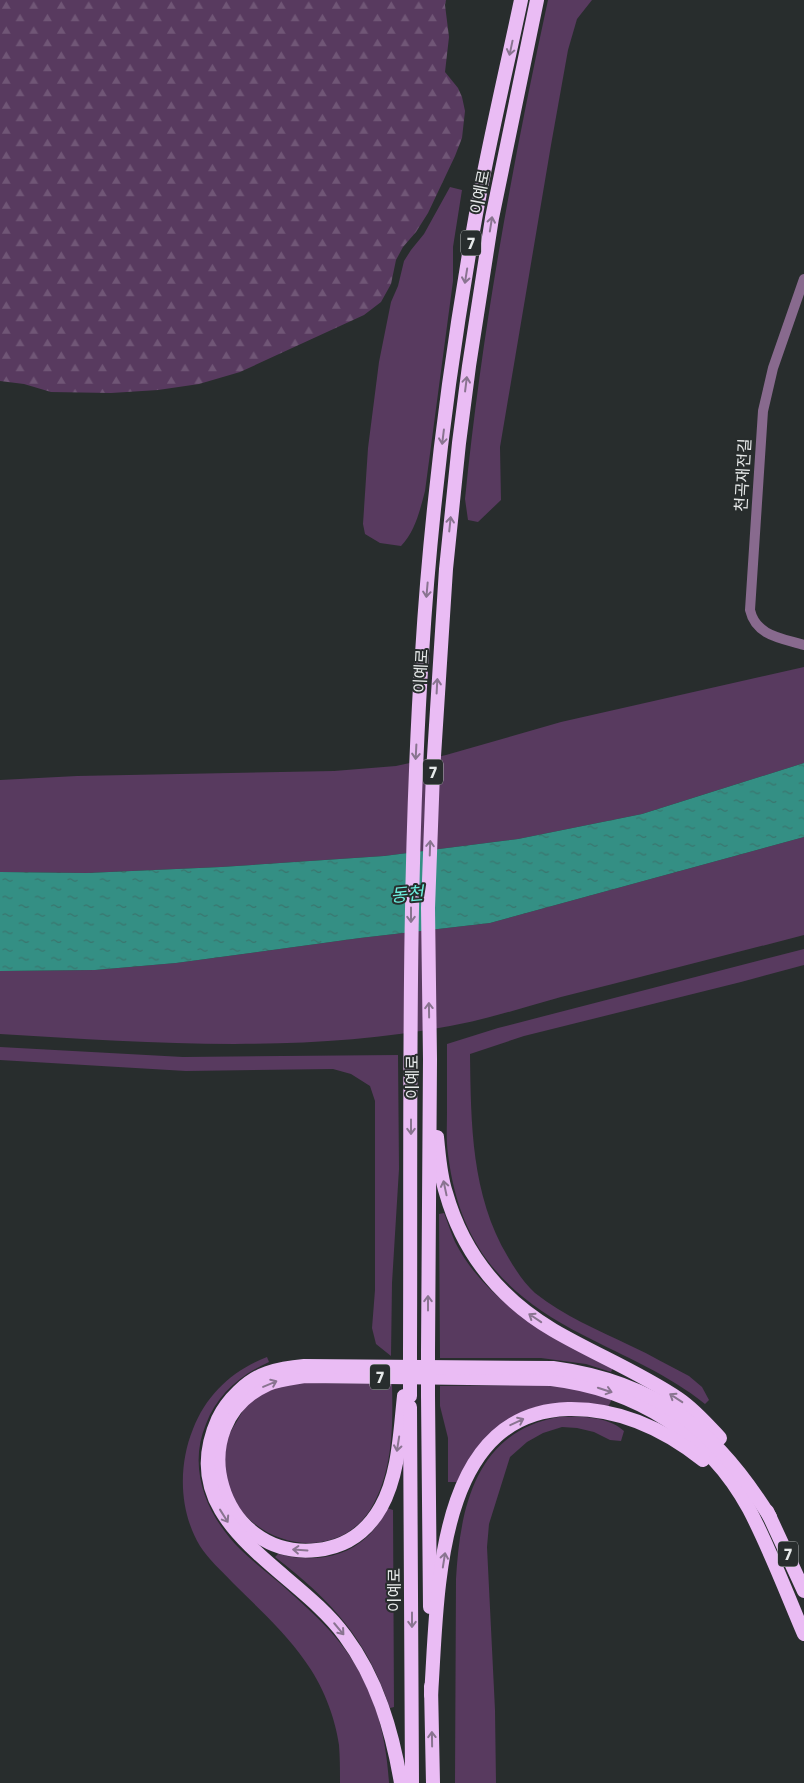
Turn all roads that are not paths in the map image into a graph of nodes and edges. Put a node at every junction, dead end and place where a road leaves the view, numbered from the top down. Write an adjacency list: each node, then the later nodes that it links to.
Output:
1 (521, 0): 6 (highway, 이예로 / 7, one-way to 6, bridge)
2 (537, 0): 5 (highway, 이예로 / 7, one-way to 2)
3 (804, 279): 4 (street, 천곡재전길)
4 (804, 645)
5 (430, 1059): 8 (highway, 7, one-way to 5); 11 (highway, 이예로, one-way to 5, bridge)
6 (407, 1396): 7 (highway, 7, one-way to 7); 13 (highway, 이예로, one-way to 13)
7 (748, 1507): 10 (highway, 7); 11 (highway, one-way to 7)
8 (770, 1517): 9 (highway, 7); 12 (highway, one-way to 12)
9 (804, 1591)
10 (804, 1634)
11 (431, 1695): 14 (highway, one-way to 11)
12 (401, 1783)
13 (412, 1783)
14 (433, 1783)

